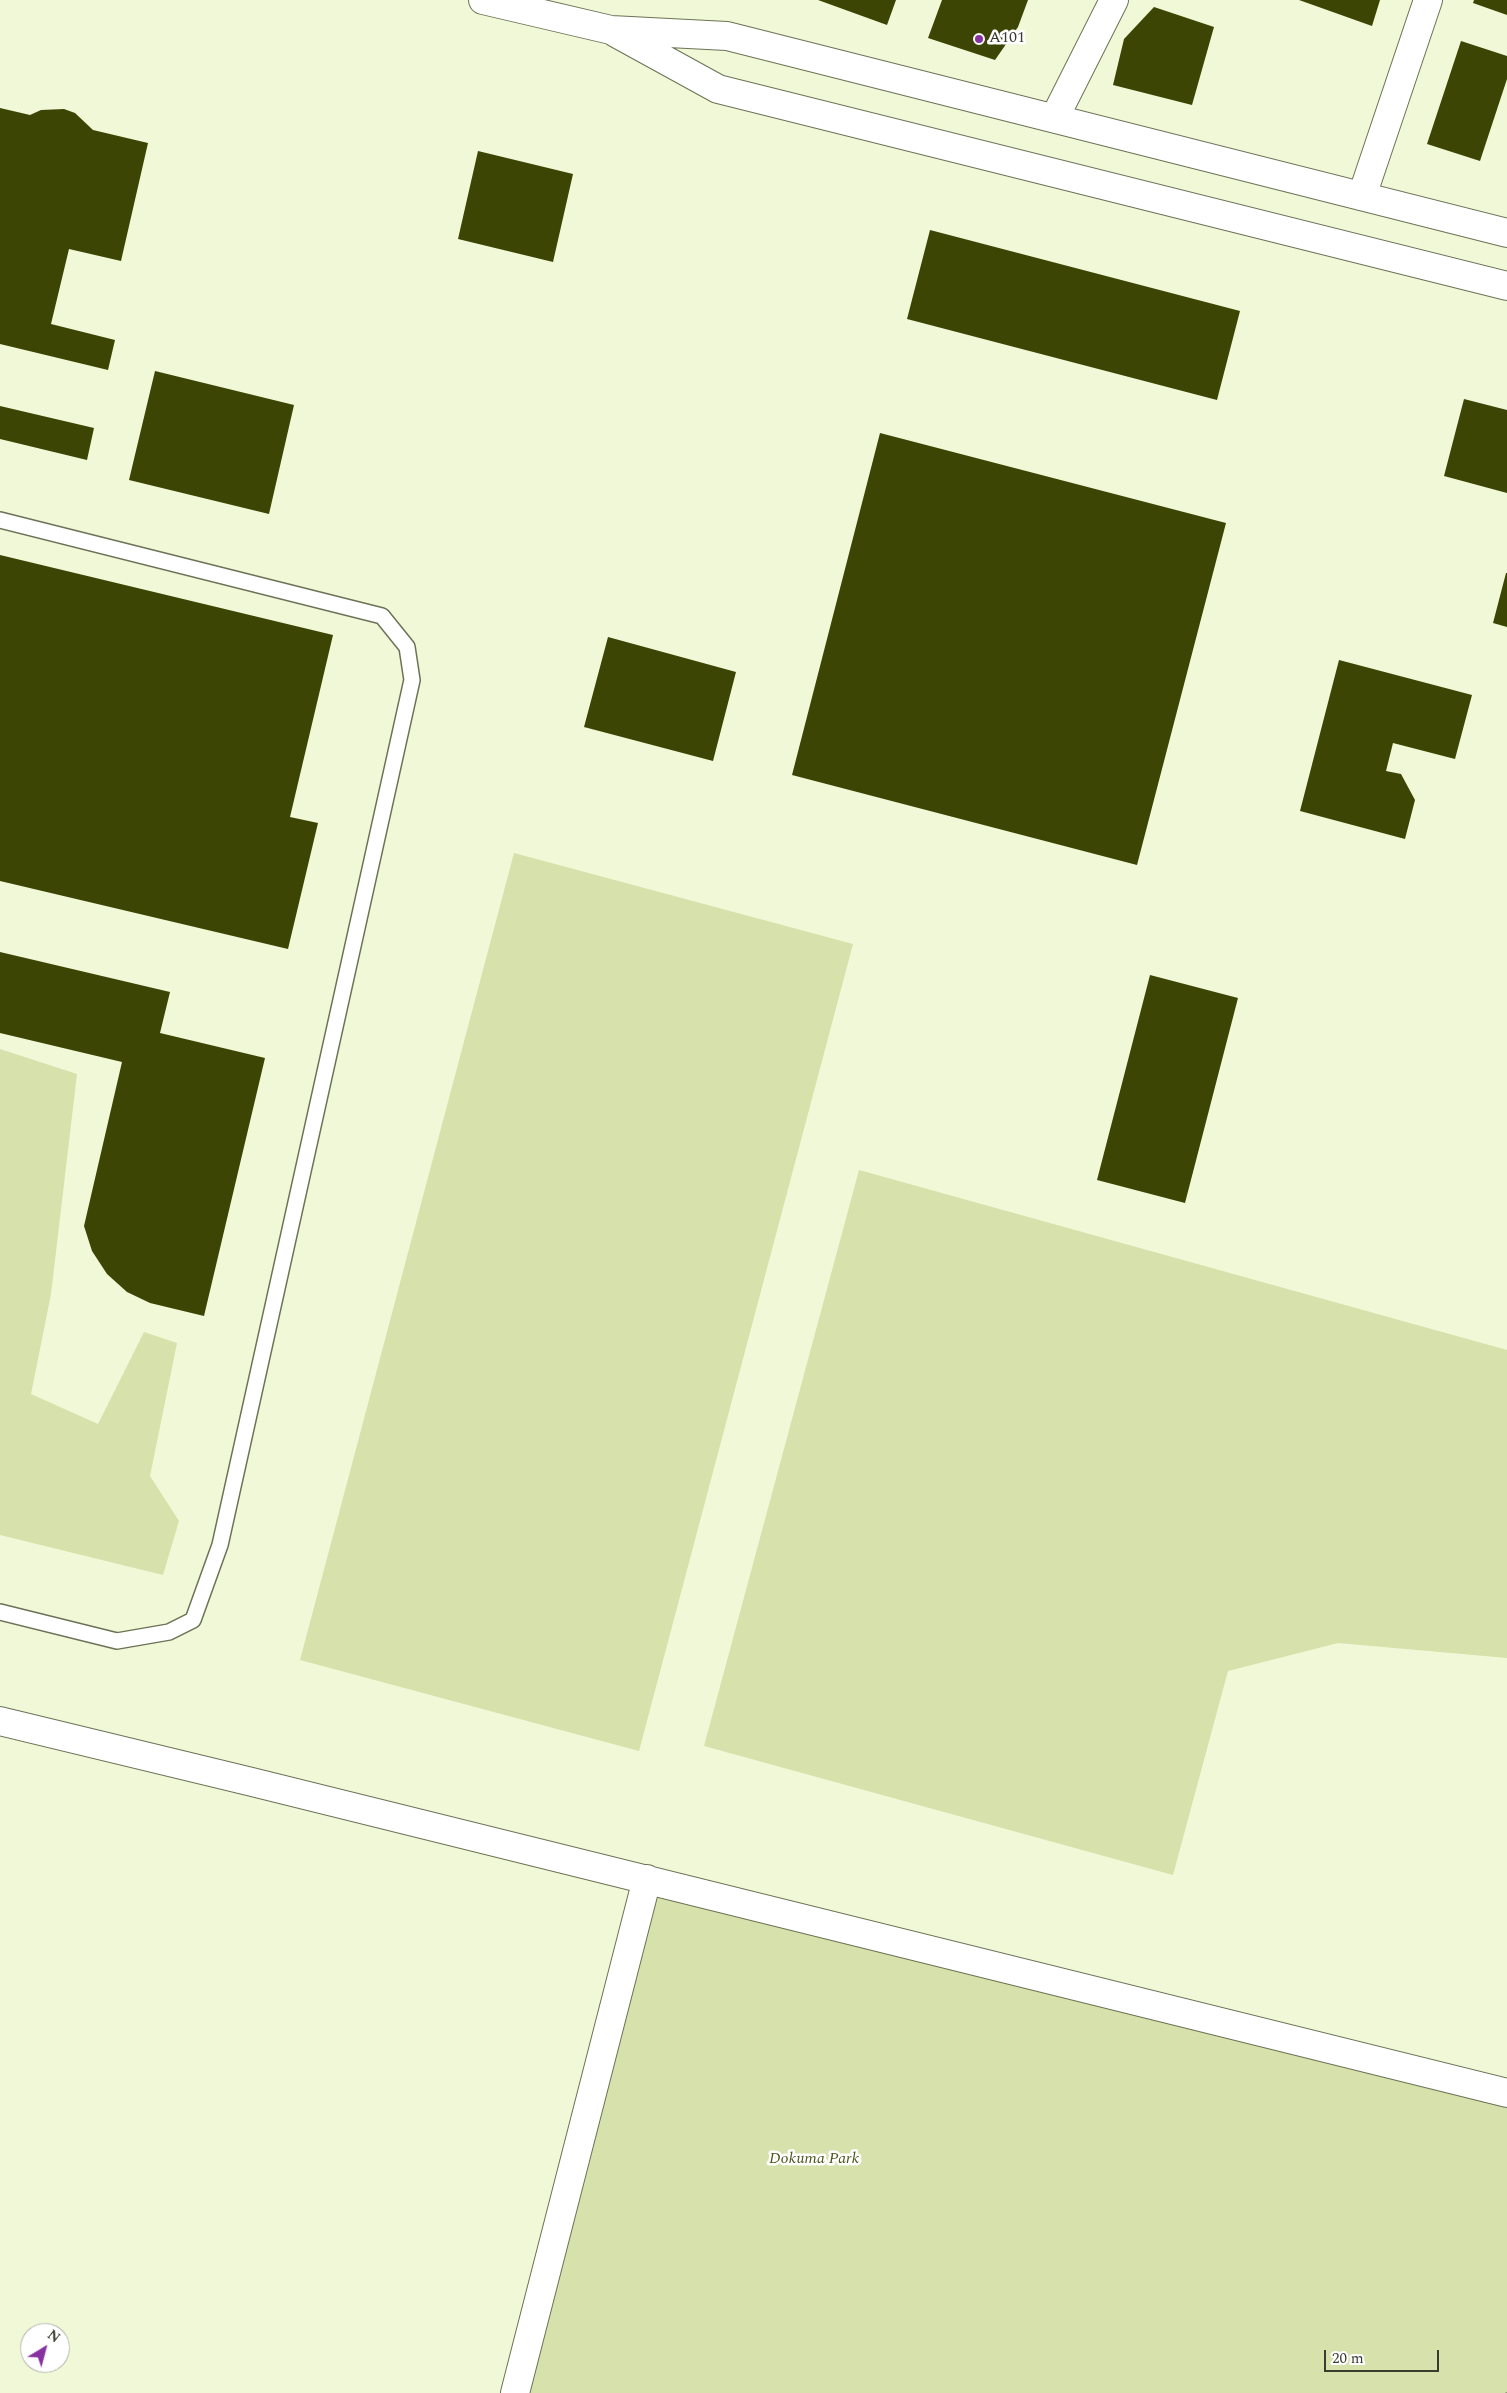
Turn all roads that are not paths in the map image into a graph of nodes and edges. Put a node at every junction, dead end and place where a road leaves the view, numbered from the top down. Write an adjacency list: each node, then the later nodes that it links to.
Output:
1 (483, 0): 4 (street)
2 (1114, 0): 5 (street)
3 (1428, 0): 6 (street)
4 (611, 30): 5 (street); 8 (street)
5 (1055, 117): 6 (street)
6 (1362, 196): 7 (street)
7 (1507, 232)
8 (1507, 286)
9 (0, 520): 10 (lane)
10 (0, 1612)
11 (0, 1721): 12 (street)
12 (647, 1880): 13 (street); 14 (street)
13 (1507, 2093)
14 (515, 2393)

